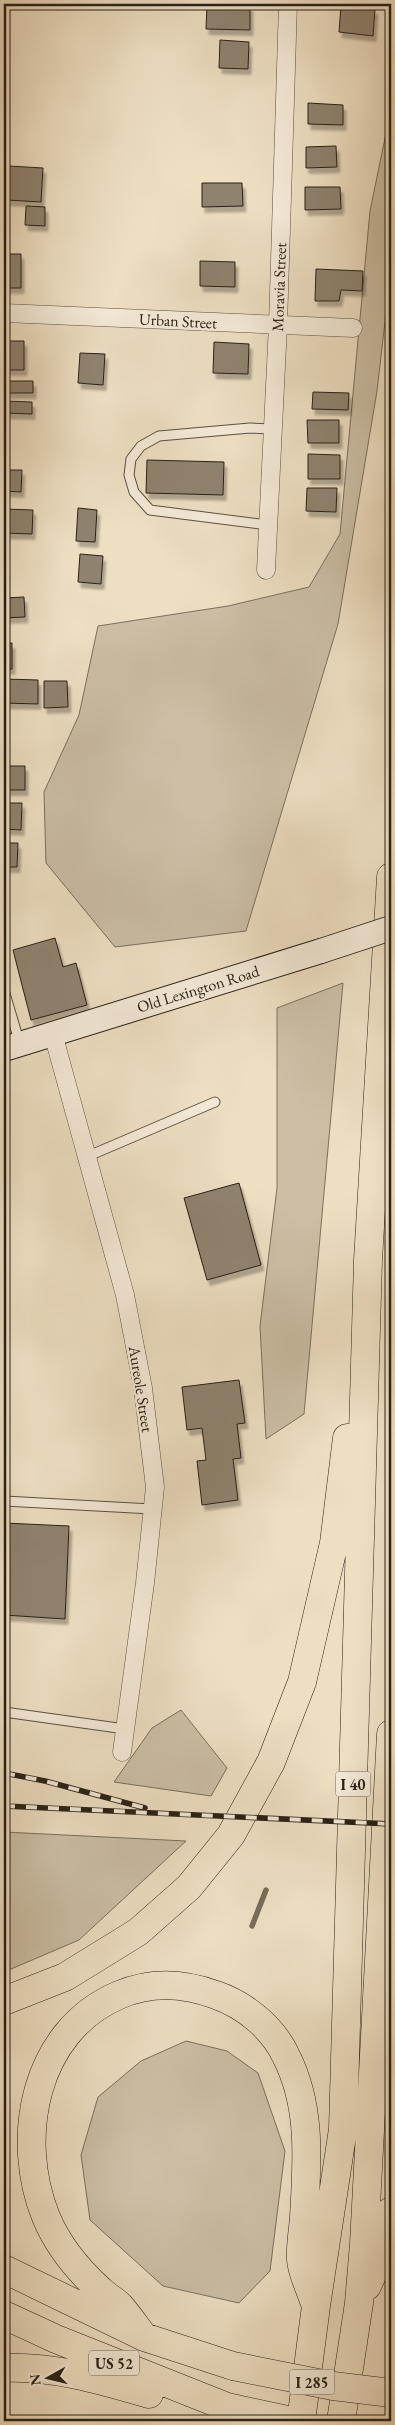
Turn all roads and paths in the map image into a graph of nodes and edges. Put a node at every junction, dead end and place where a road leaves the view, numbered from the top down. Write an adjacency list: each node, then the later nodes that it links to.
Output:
1 (288, 4): 3 (street, Moravia Street)
2 (4, 313): 3 (street, Urban Street)
3 (278, 325): 4 (street, Urban Street); 5 (street, Moravia Street)
4 (353, 328)
5 (273, 429): 6 (street, Moravia Street); 6 (lane)
6 (268, 525): 7 (street, Moravia Street)
7 (266, 570)
8 (391, 877): 15 (highway, I 40)
9 (391, 928): 11 (main road, Old Lexington Road, bridge)
10 (4, 990): 12 (lane)
11 (53, 1034): 12 (main road, Old Lexington Road); 14 (street, Aureole Street)
12 (12, 1047)
13 (215, 1102): 14 (lane)
14 (86, 1157): 17 (street, Aureole Street)
15 (368, 1260): 22 (highway); 26 (highway, I 40)
16 (4, 1500): 17 (lane)
17 (152, 1509): 19 (street, Aureole Street)
18 (4, 1712): 19 (lane)
19 (125, 1729): 21 (street, Aureole Street)
20 (391, 1734): 25 (highway, I 40)
21 (122, 1752)
22 (4, 2001)
23 (391, 2211): 25 (highway)
24 (4, 2269): 28 (highway, US 52)
25 (359, 2303): 34 (highway, I 40)
26 (316, 2306): 28 (highway); 33 (highway, I 40)
27 (4, 2315): 31 (highway, US 52)
28 (144, 2337): 30 (highway, I 285, bridge)
29 (4, 2368): 31 (highway)
30 (391, 2393)
31 (227, 2407): 32 (highway)
32 (292, 2421)
33 (301, 2421)
34 (341, 2421)

